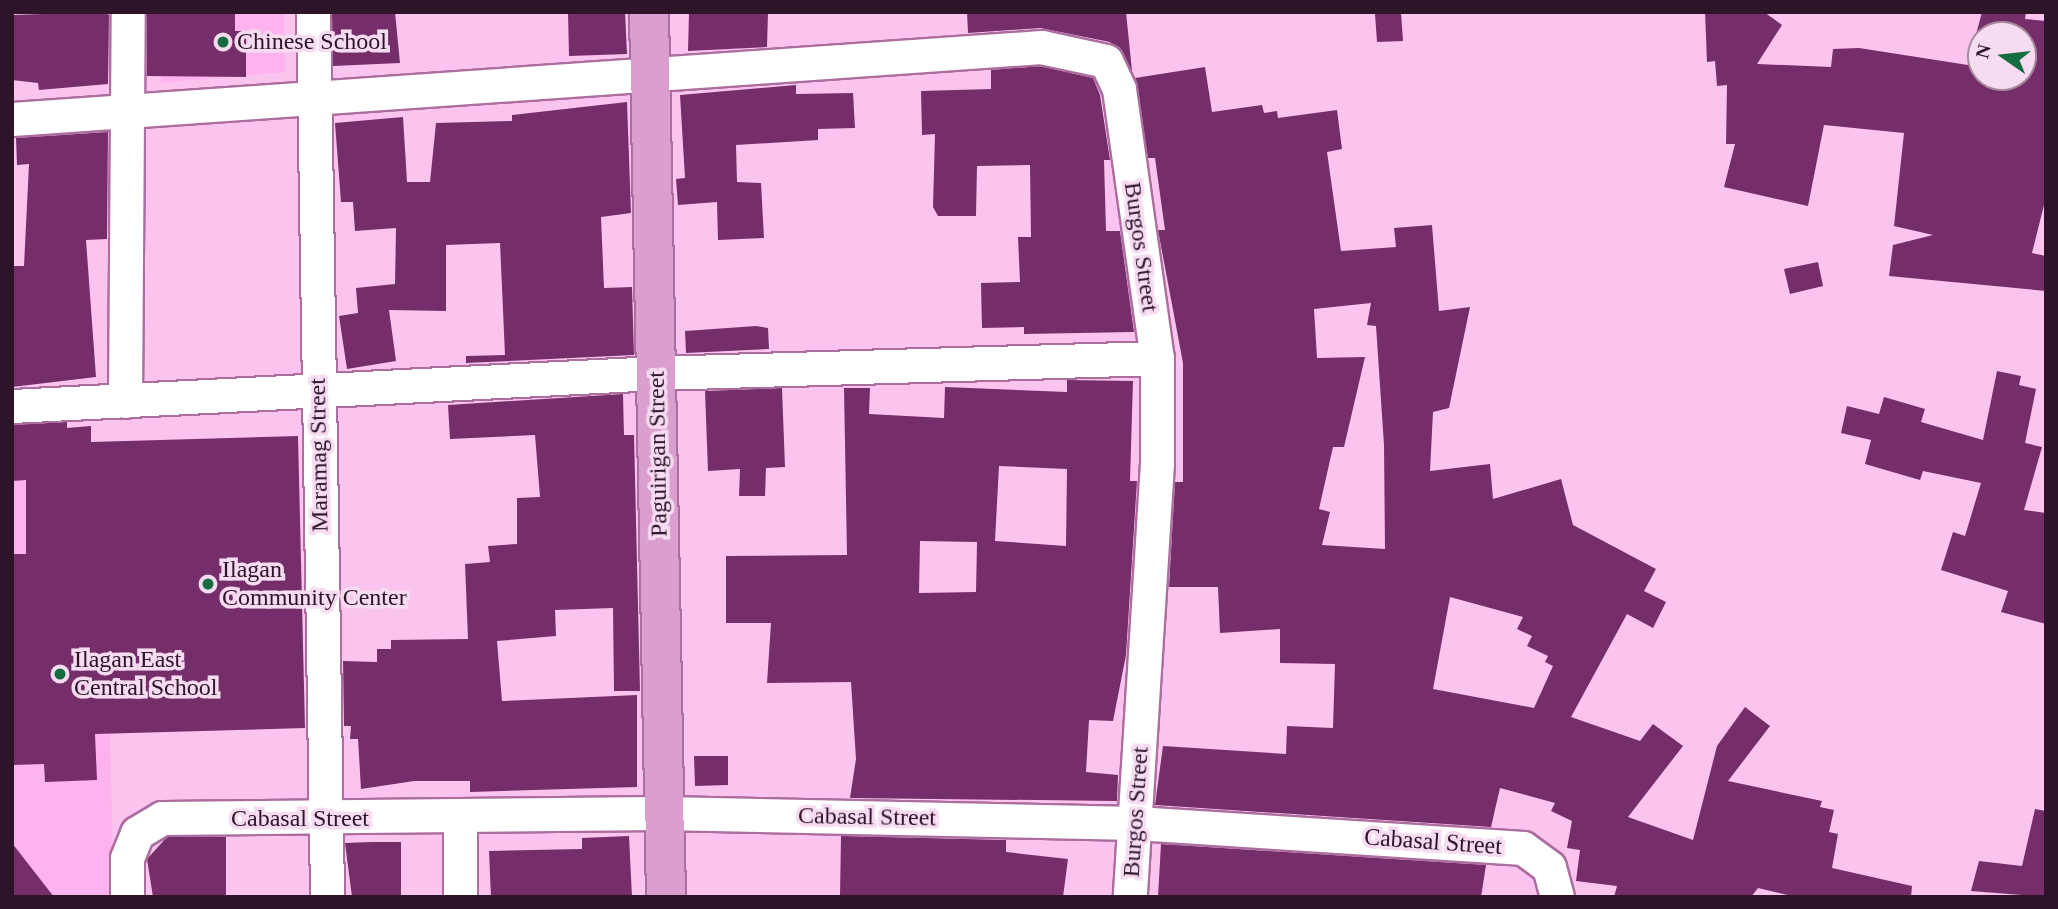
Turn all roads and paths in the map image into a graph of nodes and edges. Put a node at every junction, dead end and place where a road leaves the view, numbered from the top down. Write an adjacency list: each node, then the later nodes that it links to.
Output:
1 (128, 12): 6 (street)
2 (313, 12): 5 (street, Maramag Street)
3 (649, 12): 4 (main road, Paguirigan Street)
4 (647, 76): 5 (street); 8 (street, Burgos Street); 9 (main road, Paguirigan Street)
5 (315, 95): 6 (street); 10 (street, Maramag Street)
6 (128, 110): 7 (street); 11 (street)
7 (12, 119)
8 (1157, 358): 9 (street); 16 (street, Burgos Street)
9 (656, 373): 10 (street); 13 (main road, Paguirigan Street)
10 (318, 391): 11 (street); 15 (street, Maramag Street)
11 (125, 401): 12 (street)
12 (12, 407)
13 (664, 813): 14 (street, Cabasal Street); 16 (street, Cabasal Street); 20 (main road, Paguirigan Street)
14 (460, 817): 15 (street, Cabasal Street); 19 (street)
15 (326, 820): 17 (street, Cabasal Street); 18 (street, Maramag Street)
16 (1136, 823): 21 (street, Burgos Street); 22 (street, Cabasal Street)
17 (127, 897)
18 (327, 897)
19 (460, 897)
20 (666, 897)
21 (1130, 897)
22 (1557, 897)

